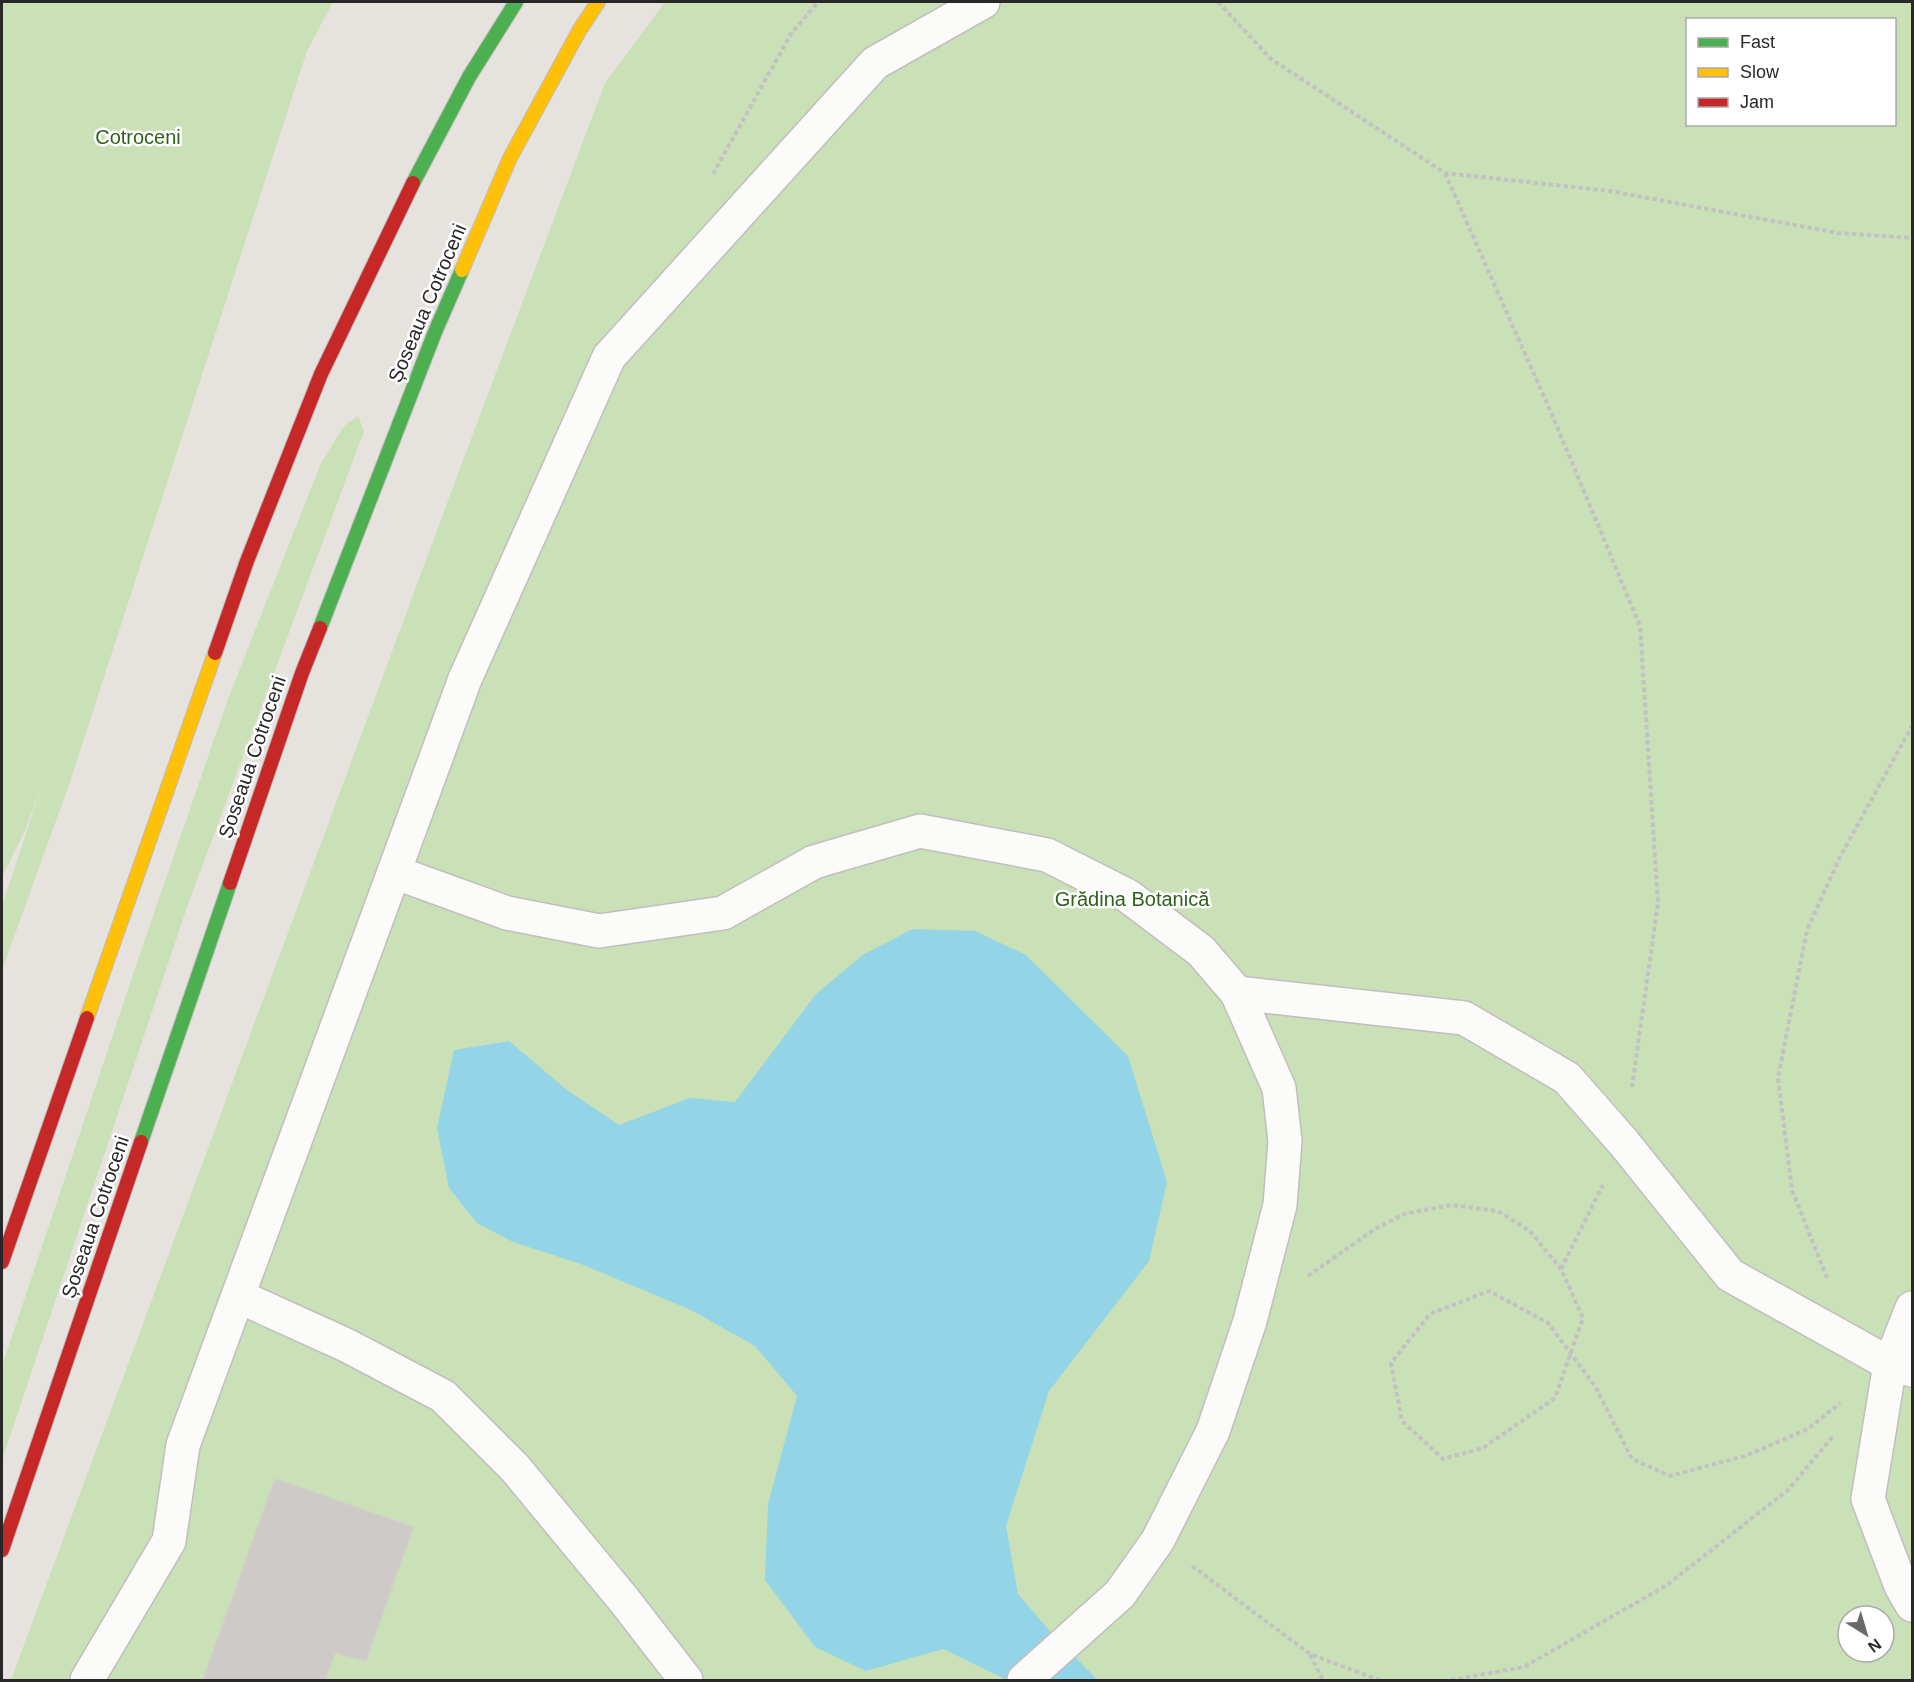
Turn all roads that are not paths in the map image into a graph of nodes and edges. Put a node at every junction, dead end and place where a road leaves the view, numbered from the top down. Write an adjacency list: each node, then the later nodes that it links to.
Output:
1 (516, 2): 6 (main road)
2 (598, 2): 10 (main road, Șoseaua Cotroceni)
3 (983, 2): 4 (street)
4 (394, 872): 5 (street); 7 (street)
5 (1237, 993): 9 (street); 14 (street)
6 (2, 1262)
7 (238, 1296): 12 (street); 13 (street)
8 (1912, 1308): 9 (street)
9 (1901, 1367): 11 (street)
10 (2, 1550)
11 (1912, 1605)
12 (87, 1680)
13 (686, 1680)
14 (1024, 1680)

